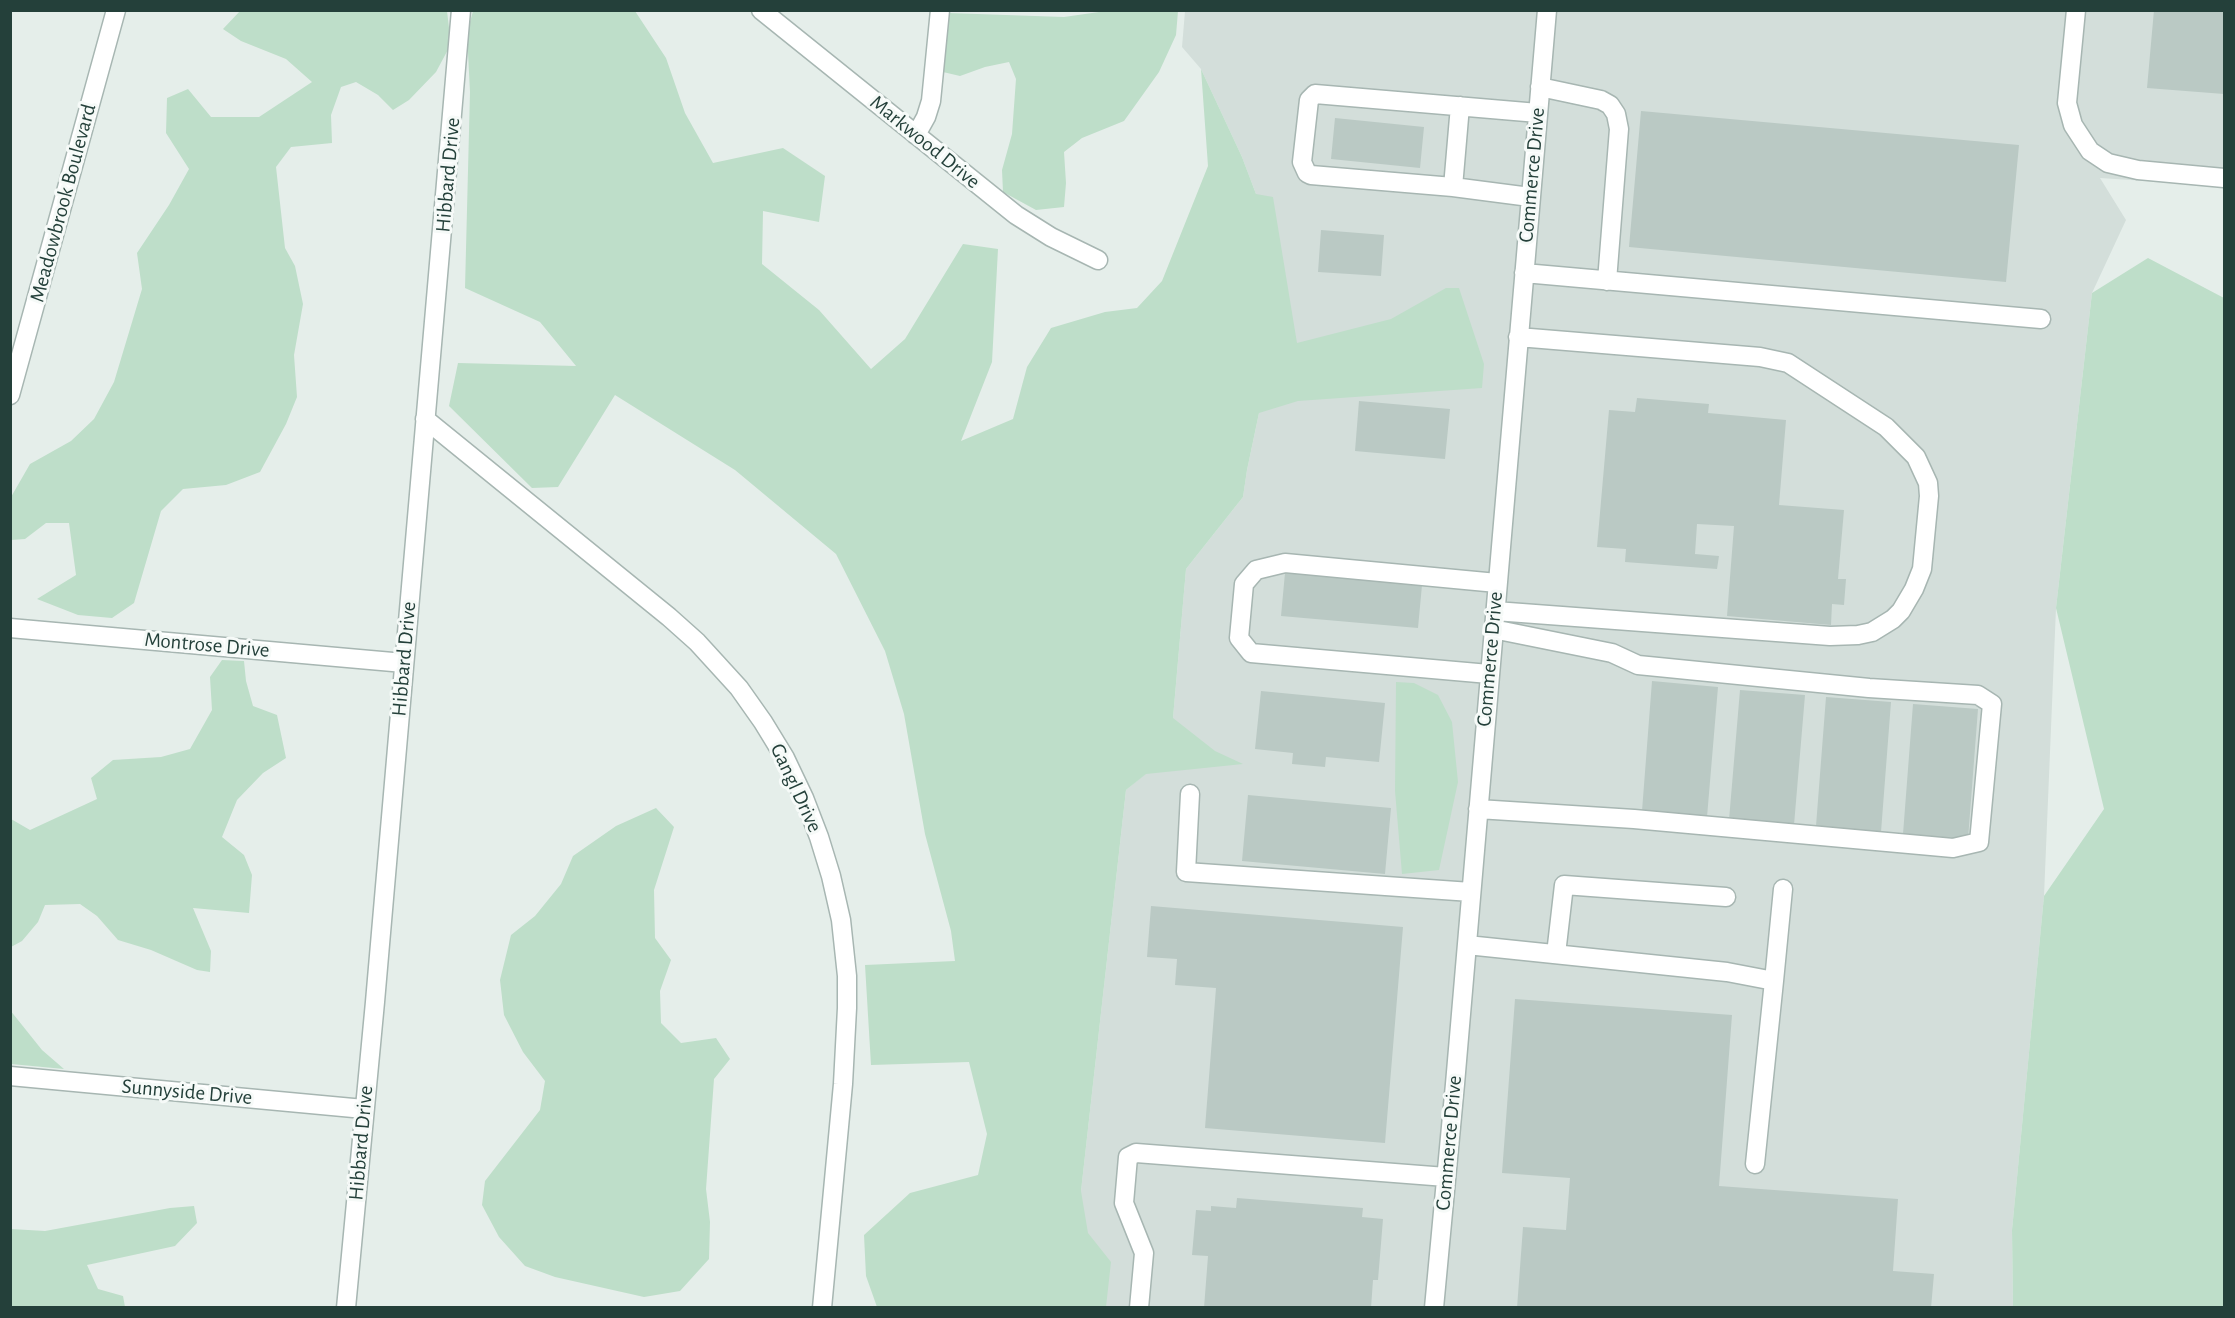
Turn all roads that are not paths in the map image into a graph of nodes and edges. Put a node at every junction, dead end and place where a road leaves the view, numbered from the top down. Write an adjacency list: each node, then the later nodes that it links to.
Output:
1 (116, 10): 19 (street, Meadowbrook Boulevard)
2 (461, 10): 20 (street, Hibbard Drive)
3 (761, 10): 10 (street, Markwood Drive)
4 (940, 10): 10 (street)
5 (1547, 10): 7 (street, Commerce Drive)
6 (2076, 10): 11 (street)
7 (1540, 87): 9 (street, Commerce Drive); 16 (street)
8 (1461, 106): 9 (street); 12 (street); 12 (street)
9 (1538, 112): 13 (street, Commerce Drive)
10 (916, 135): 14 (street, Markwood Drive)
11 (2224, 178)
12 (1453, 187): 13 (street)
13 (1530, 197): 15 (street, Commerce Drive)
14 (1098, 260)
15 (1524, 273): 16 (street); 18 (street, Commerce Drive)
16 (1607, 281): 17 (street)
17 (2041, 319)
18 (1518, 337): 21 (street, Commerce Drive); 22 (street)
19 (10, 395)
20 (425, 419): 24 (street, Hibbard Drive); 39 (street, Gangl Drive)
21 (1497, 583): 22 (street, Commerce Drive); 25 (street)
22 (1494, 620): 25 (street, Commerce Drive); 27 (street)
23 (10, 628): 24 (street, Montrose Drive)
24 (404, 663): 35 (street, Hibbard Drive)
25 (1489, 674): 27 (street, Commerce Drive)
26 (1190, 794): 29 (street)
27 (1478, 810): 29 (street, Commerce Drive)
28 (1783, 889): 33 (street)
29 (1471, 892): 31 (street, Commerce Drive)
30 (1726, 897): 32 (street)
31 (1467, 945): 32 (street); 37 (street, Commerce Drive)
32 (1556, 954): 33 (street)
33 (1774, 981): 36 (street)
34 (10, 1076): 35 (street, Sunnyside Drive)
35 (364, 1108): 38 (street, Hibbard Drive)
36 (1755, 1164)
37 (1446, 1177): 40 (street); 41 (street, Commerce Drive)
38 (346, 1308)
39 (822, 1308)
40 (1139, 1308)
41 (1434, 1308)

